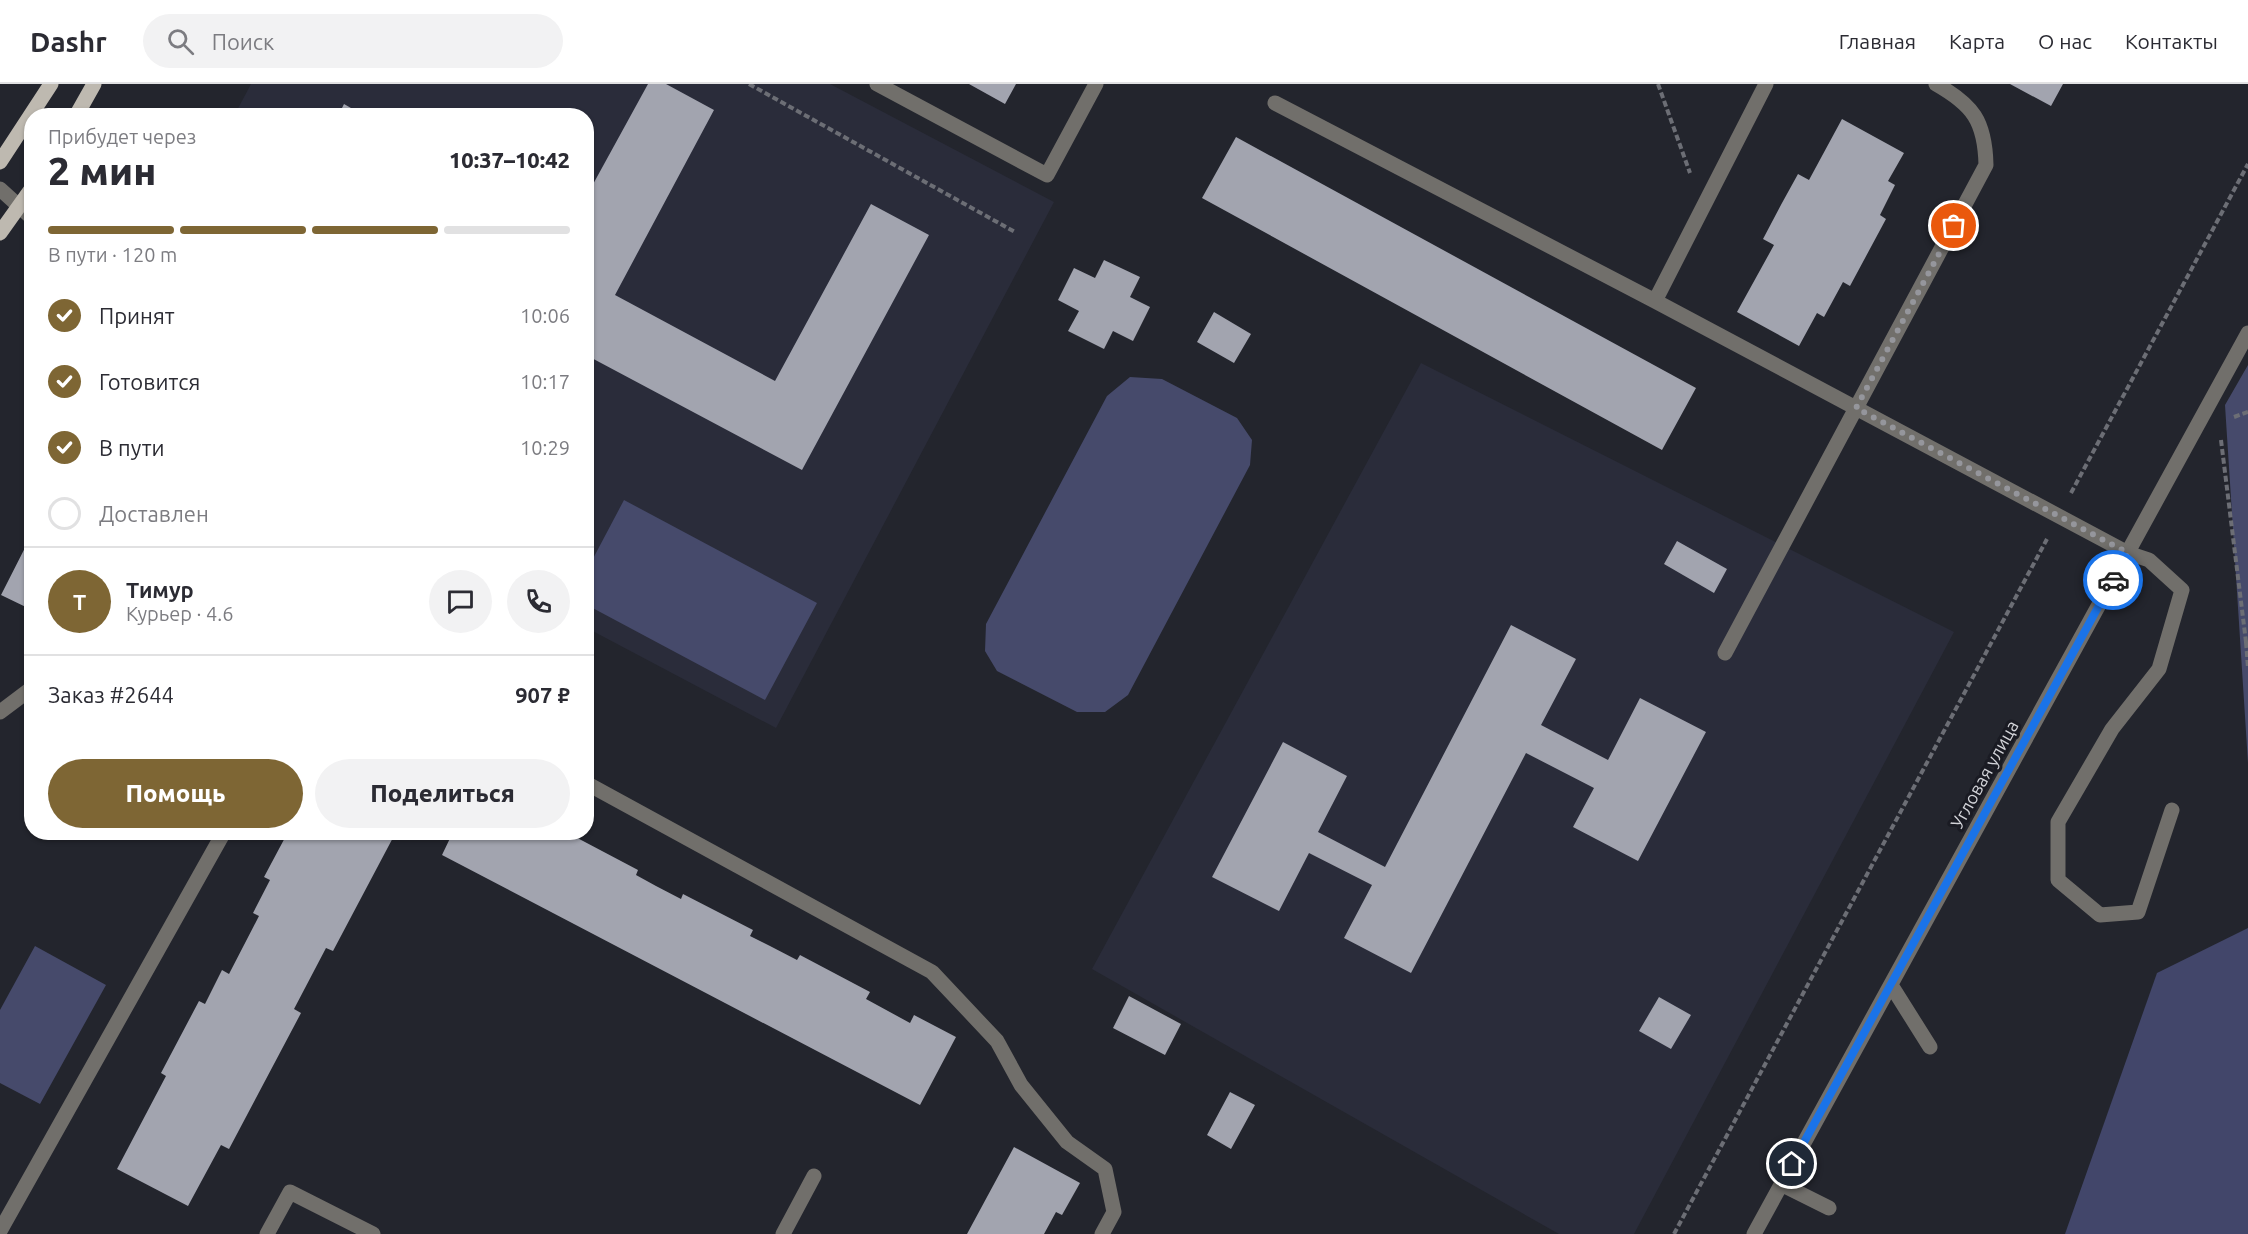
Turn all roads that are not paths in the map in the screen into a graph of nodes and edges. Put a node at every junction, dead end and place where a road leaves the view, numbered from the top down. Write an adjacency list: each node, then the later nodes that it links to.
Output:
1 (51, 84): 8 (main road)
2 (94, 84): 9 (main road)
3 (877, 84): 4 (street)
4 (1096, 84)
5 (1766, 84): 17 (street)
6 (1936, 84): 19 (street)
7 (1275, 103): 17 (street)
8 (35, 108)
9 (80, 108)
10 (24, 125): 11 (main road)
11 (0, 162)
12 (0, 189): 14 (street)
13 (24, 200): 14 (main road)
14 (19, 207): 15 (street); 16 (main road)
15 (24, 211)
16 (0, 233)
17 (1655, 301): 19 (street)
18 (2248, 333): 20 (street, Угловая улица)
19 (1856, 408): 20 (street); 21 (street)
20 (2128, 553): 25 (street); 27 (street, Угловая улица)
21 (1725, 653)
22 (24, 694): 23 (street)
23 (0, 712)
24 (594, 787): 36 (street)
25 (2172, 810)
26 (220, 840): 32 (street)
27 (1891, 985): 28 (street); 30 (street, Угловая улица)
28 (1929, 1047)
29 (814, 1176): 35 (street)
30 (1781, 1184): 31 (street); 37 (street, Угловая улица)
31 (1829, 1208)
32 (1, 1232)
33 (267, 1234): 34 (street)
34 (373, 1234)
35 (783, 1234)
36 (1102, 1234)
37 (1754, 1234)

